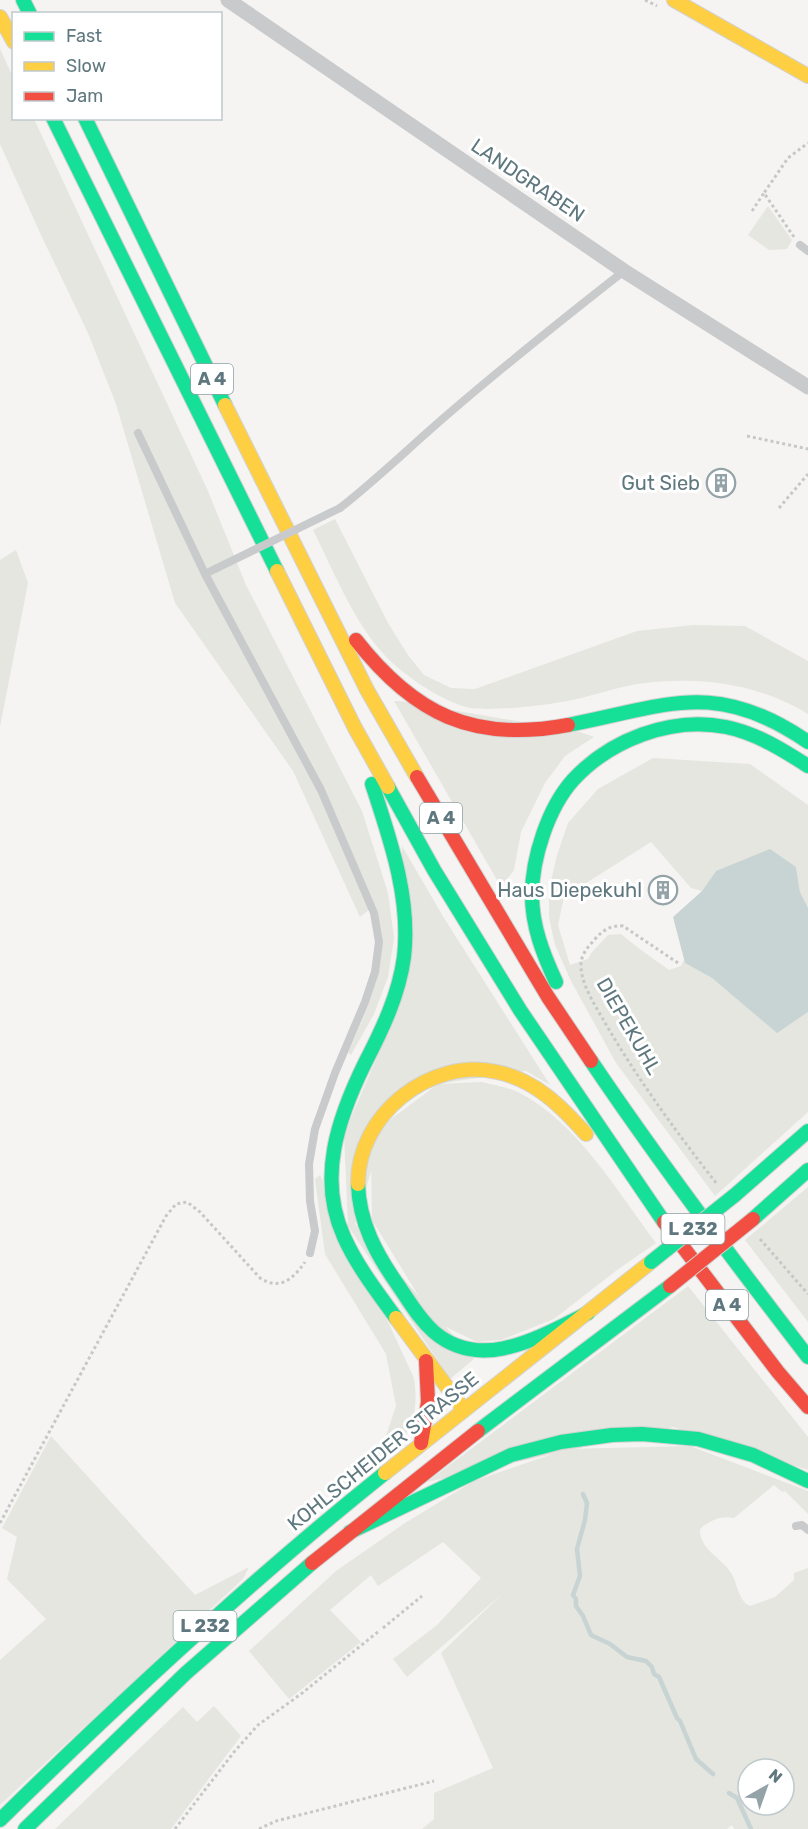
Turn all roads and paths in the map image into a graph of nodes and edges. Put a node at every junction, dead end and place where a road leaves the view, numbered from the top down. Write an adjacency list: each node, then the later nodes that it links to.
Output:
1 (228, 0): 13 (street, LANDGRABEN)
2 (674, 0): 5 (main road)
3 (0, 17): 4 (main road)
4 (12, 38)
5 (808, 76)
6 (54, 120): 22 (main road, A 4)
7 (86, 120): 20 (main road, A 4)
8 (808, 144): 9 (path)
9 (764, 193): 10 (path); 11 (path)
10 (752, 211)
11 (800, 245): 12 (lane)
12 (808, 251)
13 (624, 271): 14 (street, LANDGRABEN); 21 (lane, bridge)
14 (808, 385)
15 (138, 433): 21 (lane)
16 (747, 436): 17 (path)
17 (808, 449)
18 (808, 474): 19 (path)
19 (779, 508)
20 (302, 561): 23 (main road); 26 (main road, A 4)
21 (205, 574): 31 (lane)
22 (355, 728): 30 (main road, A 4); 34 (main road)
23 (808, 742)
24 (808, 766): 26 (main road)
25 (678, 963): 28 (path, DIEPEKUHL)
26 (594, 1066): 33 (main road, A 4)
27 (808, 1131): 32 (main road, KOHLSCHEIDER STRASSE / L 232, bridge)
28 (688, 1147)
29 (808, 1170): 37 (main road, L 232, bridge)
30 (648, 1201): 32 (main road); 35 (main road, A 4)
31 (310, 1253): 40 (path)
32 (588, 1313): 36 (main road, KOHLSCHEIDER STRASSE / L 232)
33 (808, 1357)
34 (426, 1361): 36 (main road); 38 (main road)
35 (808, 1407)
36 (464, 1410): 37 (main road); 38 (main road, KOHLSCHEIDER STRASSE / L 232)
37 (480, 1431): 43 (main road, L 232)
38 (421, 1443): 48 (main road, KOHLSCHEIDER STRASSE / L 232)
39 (808, 1481): 43 (main road)
40 (0, 1523)
41 (796, 1526): 42 (lane)
42 (808, 1530)
43 (350, 1532): 49 (main road, L 232)
44 (422, 1596): 45 (path)
45 (383, 1628)
46 (379, 1631): 50 (path)
47 (434, 1781): 51 (path)
48 (0, 1820)
49 (25, 1829)
50 (176, 1829)
51 (259, 1829)

